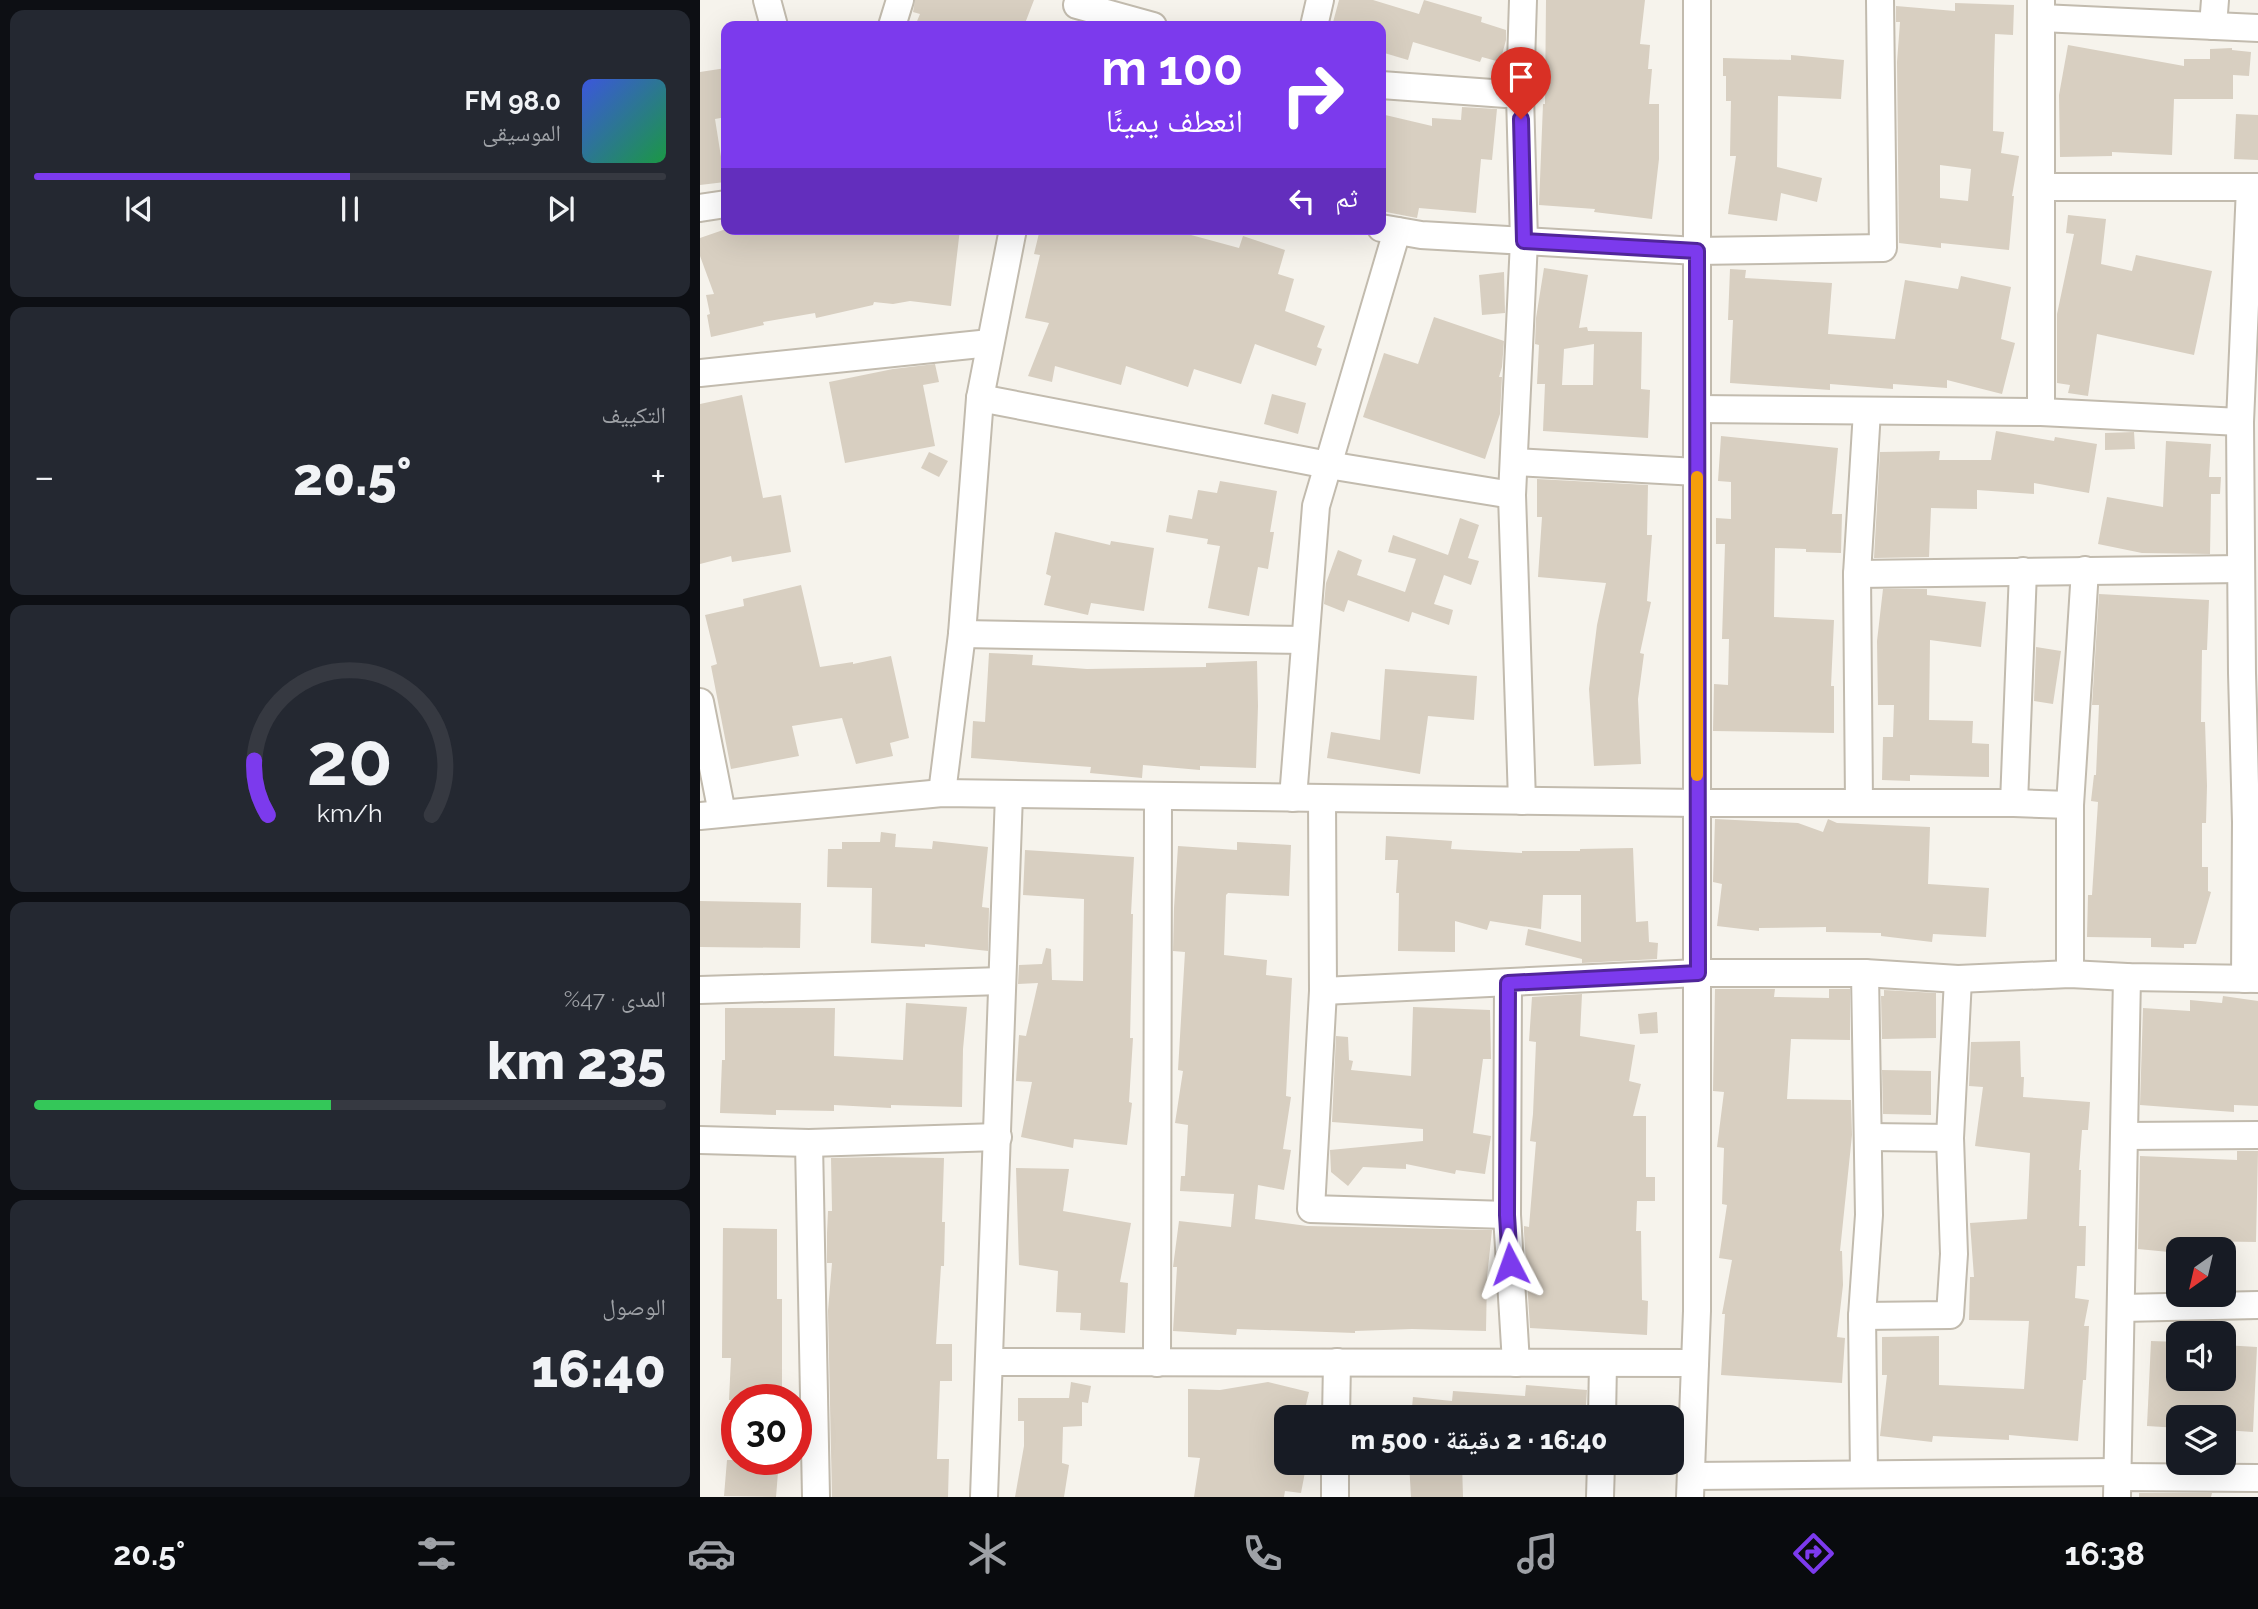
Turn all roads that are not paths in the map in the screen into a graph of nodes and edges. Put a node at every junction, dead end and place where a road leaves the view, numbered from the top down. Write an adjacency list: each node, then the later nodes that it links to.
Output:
1 (767, 0): 10 (street)
2 (900, 0): 11 (street)
3 (1320, 0): 13 (street)
4 (1523, 0): 16 (street)
5 (1697, 0): 24 (street)
6 (1880, 0): 24 (street)
7 (2041, 9): 9 (street); 17 (street)
8 (1075, 10): 12 (street)
9 (2214, 13): 14 (street)
10 (773, 21)
11 (894, 21)
12 (1129, 21)
13 (1315, 21)
14 (2258, 28)
15 (1386, 85): 16 (street)
16 (1520, 95): 23 (street)
17 (2041, 187): 18 (street); 30 (street)
18 (2254, 187): 31 (street)
19 (721, 205): 20 (street)
20 (700, 208)
21 (1389, 229): 23 (street); 33 (street)
22 (1012, 235): 25 (street)
23 (1524, 241): 24 (street); 32 (street)
24 (1697, 251): 28 (street)
25 (990, 343): 26 (street); 27 (street)
26 (700, 373)
27 (980, 398): 33 (street); 40 (street)
28 (1697, 409): 29 (street); 34 (street)
29 (1867, 411): 30 (street); 39 (street)
30 (2041, 412): 31 (street)
31 (2240, 422): 36 (street)
32 (1514, 462): 34 (street); 35 (street)
33 (1328, 465): 35 (street); 41 (street)
34 (1697, 472): 50 (street)
35 (1512, 495): 49 (street)
36 (2241, 569): 37 (street); 42 (street)
37 (2085, 570): 38 (street); 53 (street)
38 (2023, 571): 39 (street); 52 (street)
39 (1857, 575): 51 (street)
40 (962, 634): 41 (street); 44 (street)
41 (1306, 640): 47 (street)
42 (2250, 672): 55 (street)
43 (700, 702): 54 (street)
44 (942, 793): 45 (street); 54 (street)
45 (1009, 794): 46 (street); 62 (street)
46 (1158, 796): 47 (street); 79 (street)
47 (1293, 798): 48 (street)
48 (1322, 798): 49 (street); 65 (street)
49 (1522, 801): 50 (street)
50 (1697, 803): 51 (street); 56 (street)
51 (1858, 803): 52 (street)
52 (2014, 803): 53 (street)
53 (2070, 805): 58 (street)
54 (711, 815)
55 (2252, 822): 61 (street)
56 (1698, 973): 57 (street); 63 (street); 82 (street)
57 (1865, 973): 60 (street); 69 (street)
58 (2070, 974): 59 (street); 60 (street)
59 (2127, 977): 61 (street); 67 (street)
60 (1958, 979): 70 (street)
61 (2251, 979)
62 (1002, 981): 64 (street); 68 (street)
63 (1508, 983): 65 (street); 73 (street)
64 (700, 990)
65 (1323, 991): 73 (street)
66 (2258, 1135): 67 (street)
67 (2124, 1136): 75 (street)
68 (998, 1137): 72 (street); 77 (street)
69 (1870, 1138): 70 (street); 76 (street)
70 (1950, 1139): 76 (street)
71 (700, 1140): 72 (street)
72 (809, 1143): 91 (street)
73 (1507, 1215): 80 (street)
74 (2258, 1305): 75 (street)
75 (2122, 1308): 89 (street)
76 (1863, 1316): 85 (street)
77 (990, 1362): 79 (street); 92 (street)
78 (1336, 1362): 79 (street); 80 (street); 83 (street)
79 (1157, 1363)
80 (1516, 1363): 81 (street)
81 (1603, 1363): 82 (street); 84 (street)
82 (1695, 1363): 90 (street)
83 (1336, 1405)
84 (1602, 1405)
85 (1864, 1473): 89 (street); 90 (street)
86 (1335, 1475): 93 (street)
87 (1601, 1475): 94 (street)
88 (2258, 1478): 89 (street)
89 (2117, 1482)
90 (1690, 1487)
91 (816, 1497)
92 (984, 1497)
93 (1335, 1497)
94 (1600, 1497)

